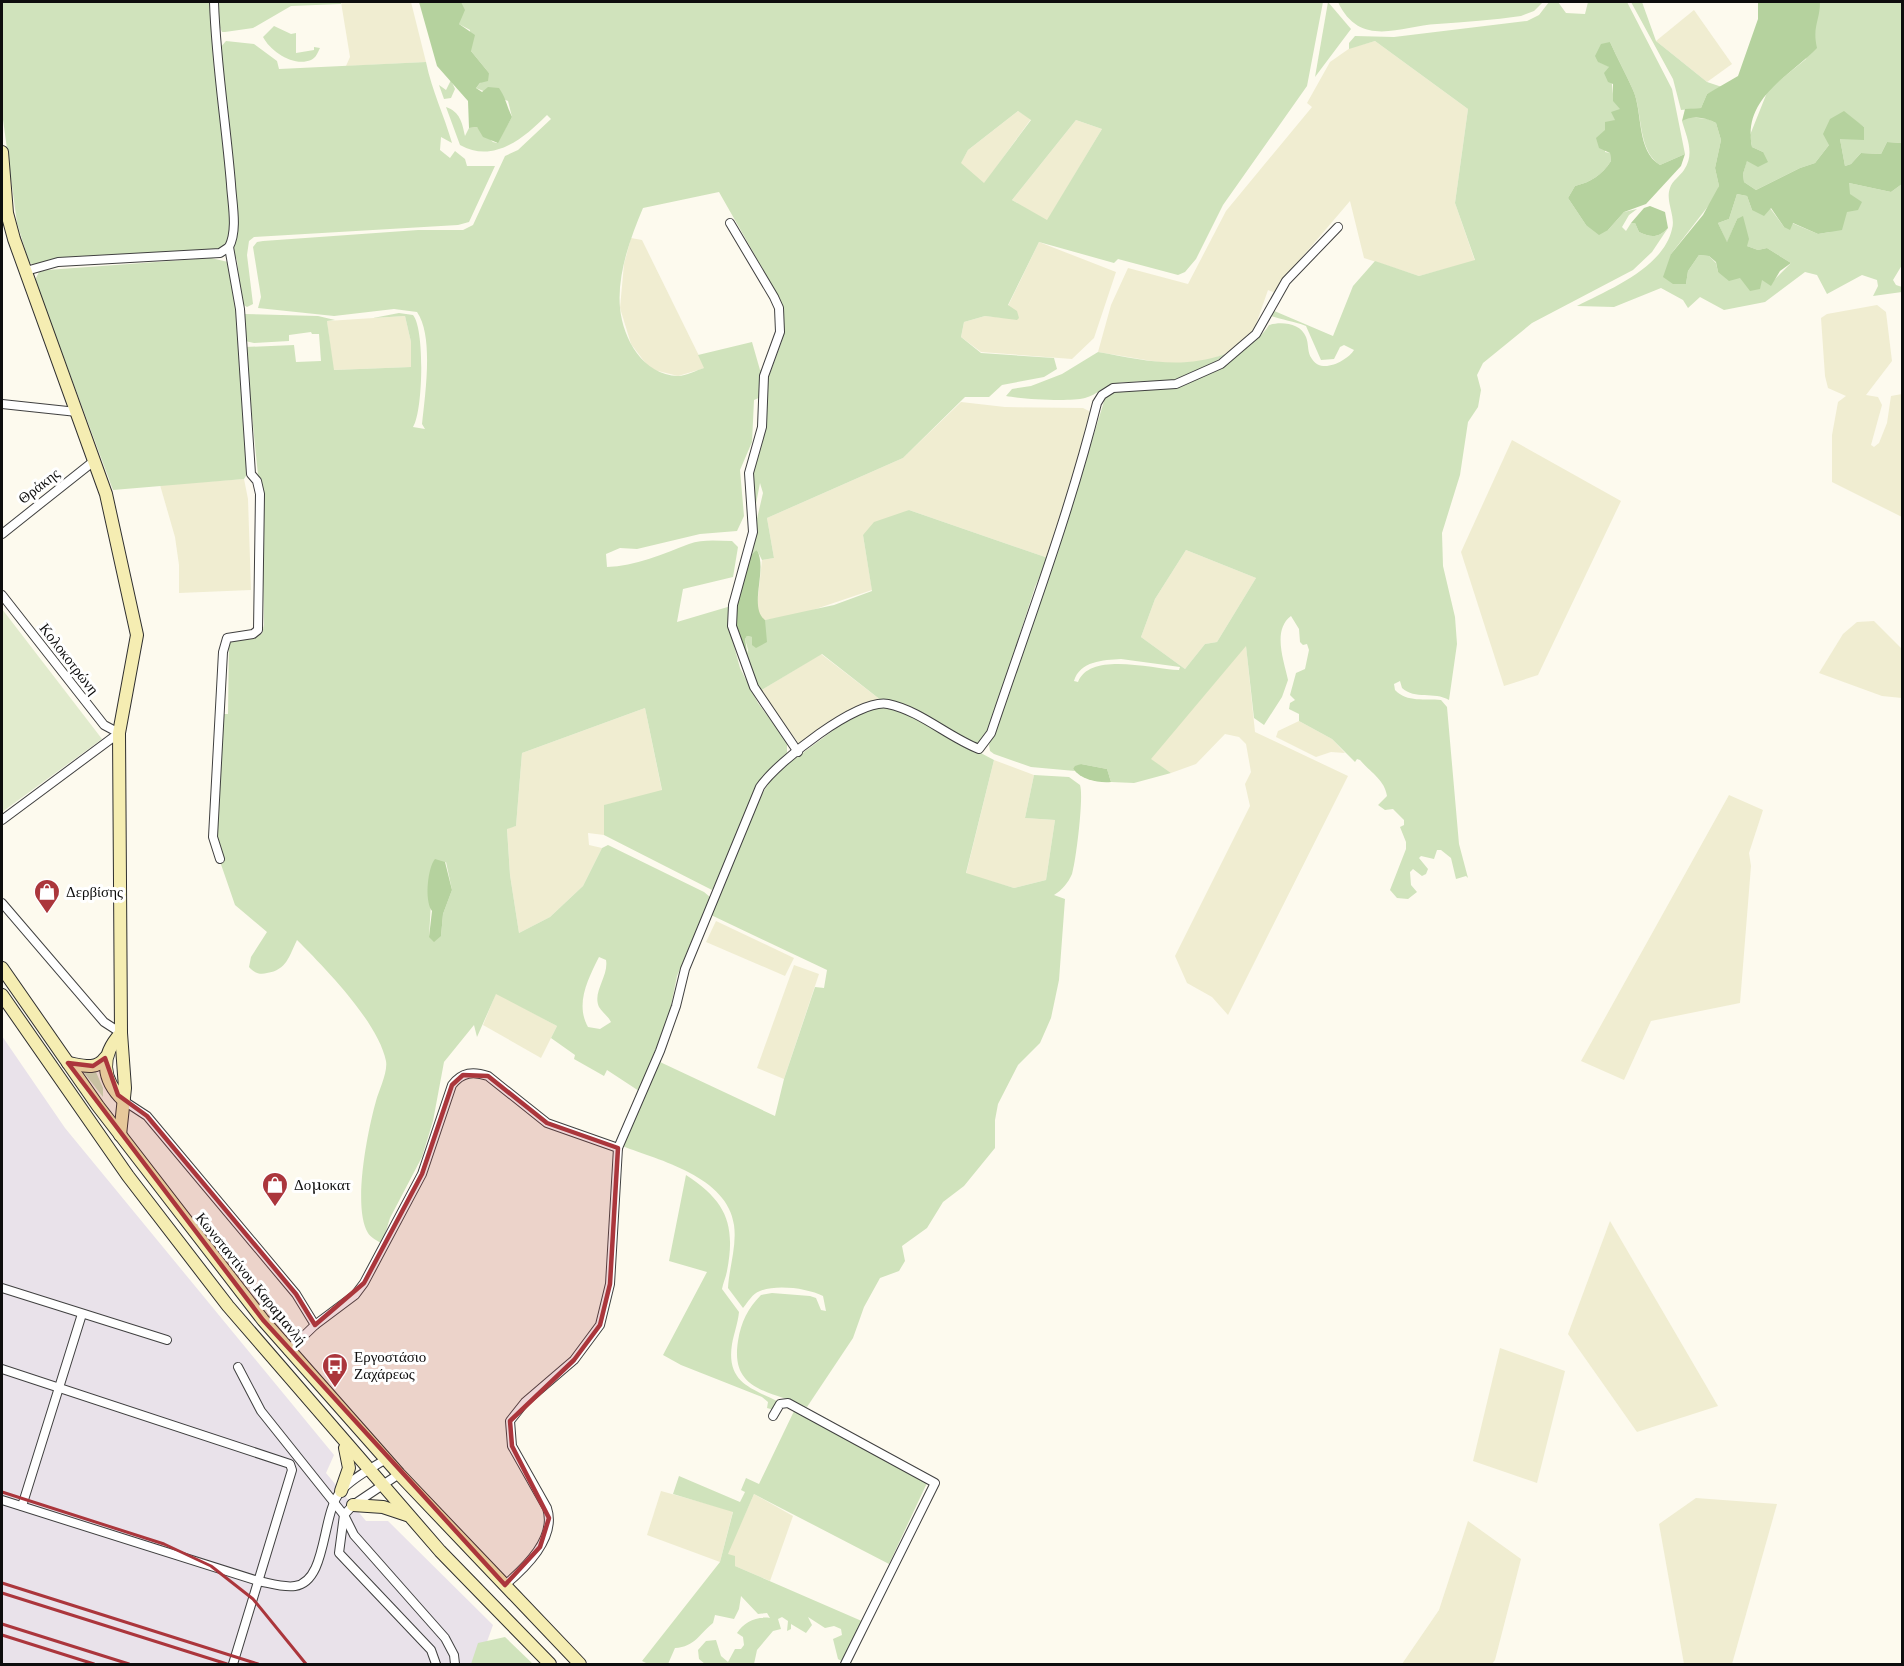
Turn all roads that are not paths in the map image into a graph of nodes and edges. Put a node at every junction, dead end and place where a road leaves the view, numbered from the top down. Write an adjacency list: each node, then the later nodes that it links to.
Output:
1 (214, 2): 6 (street)
2 (2, 152): 3 (main road)
3 (4, 214): 7 (main road)
4 (730, 223): 14 (street)
5 (1338, 227): 14 (street)
6 (229, 247): 7 (street); 16 (street)
7 (26, 271): 9 (main road)
8 (2, 404): 9 (street)
9 (77, 412): 10 (main road)
10 (94, 461): 11 (street, Θράκης); 13 (main road)
11 (2, 534)
12 (2, 595): 13 (street, Κολοκοτρώνη)
13 (119, 733): 15 (street); 20 (main road)
14 (798, 752): 25 (street)
15 (2, 820)
16 (220, 859)
17 (2, 903): 20 (street)
18 (2, 968): 22 (main road, Κωνσταντίνου Καραμανλή)
19 (2, 995): 35 (main road)
20 (121, 1033): 21 (main road); 23 (main road)
21 (105, 1058): 22 (main road); 23 (main road)
22 (68, 1063): 24 (main road, Κωνσταντίνου Καραμανλή)
23 (124, 1101): 24 (main road); 28 (street)
24 (120, 1135): 30 (main road, Κωνσταντίνου Καραμανλή)
25 (618, 1148): 28 (street); 48 (street)
26 (2, 1288): 27 (street)
27 (82, 1314): 29 (street); 33 (street)
28 (315, 1325): 30 (street)
29 (167, 1340)
30 (288, 1351): 36 (main road, Κωνσταντίνου Καραμανλή)
31 (238, 1367): 42 (street)
32 (2, 1370): 33 (street)
33 (58, 1388): 44 (street); 47 (street)
34 (773, 1416): 54 (street)
35 (343, 1441): 37 (main road); 40 (main road)
36 (386, 1459): 37 (street); 38 (main road, Κωνσταντίνου Καραμανλή)
37 (369, 1470): 39 (main road); 40 (street)
38 (399, 1474): 39 (street); 48 (main road, Κωνσταντίνου Καραμανλή)
39 (383, 1485): 43 (street); 46 (main road)
40 (340, 1491): 42 (street)
41 (2, 1500): 44 (street)
42 (333, 1503): 45 (street); 47 (street)
43 (353, 1505): 45 (street); 46 (main road)
44 (22, 1506): 47 (street)
45 (344, 1515): 50 (street); 51 (street)
46 (408, 1515): 52 (main road)
47 (258, 1581): 49 (street)
48 (506, 1585): 53 (main road, Κωνσταντίνου Καραμανλή)
49 (233, 1665)
50 (436, 1665)
51 (455, 1665)
52 (550, 1665)
53 (580, 1665)
54 (845, 1665)

